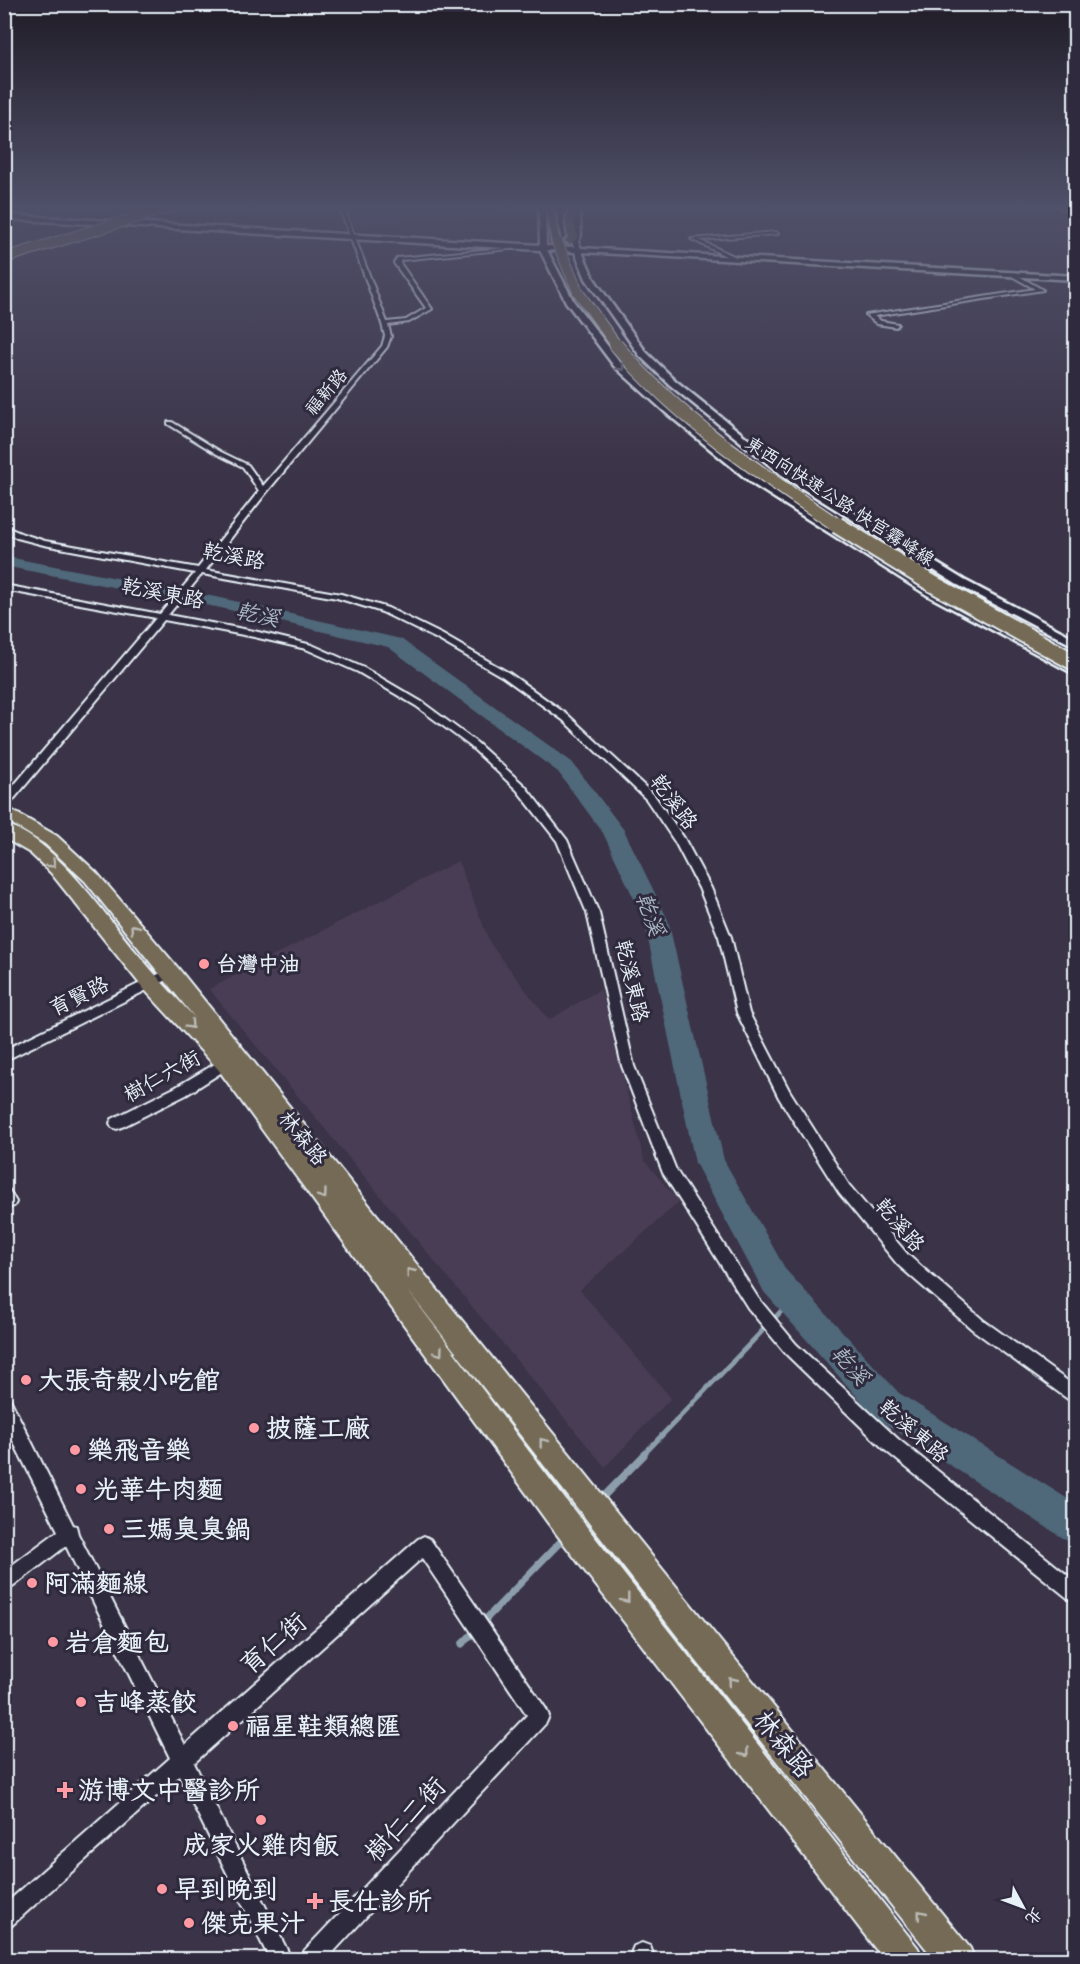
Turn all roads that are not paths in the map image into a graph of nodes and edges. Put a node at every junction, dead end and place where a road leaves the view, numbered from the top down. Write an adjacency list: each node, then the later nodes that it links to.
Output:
1 (376, 298): 8 (street, 福新路)
2 (421, 298): 8 (street)
3 (568, 298): 19 (street, one-way to 19)
4 (581, 298): 18 (highway, 東西向快速公路 快官霧峰線, bridge)
5 (595, 298): 17 (highway, 東西向快速公路 快官霧峰線)
6 (603, 298): 16 (street)
7 (988, 298): 9 (street)
8 (385, 324): 11 (street, 福新路)
9 (896, 325)
10 (170, 423): 11 (street)
11 (263, 491): 13 (street, 福新路)
12 (4, 528): 13 (street, 乾溪路)
13 (200, 572): 15 (street, 福新路); 27 (street, 乾溪路)
14 (4, 587): 15 (street, 乾溪東路)
15 (164, 615): 20 (street); 31 (street, 乾溪東路)
16 (1076, 644)
17 (1076, 651)
18 (1076, 663)
19 (1076, 671)
20 (4, 804)
21 (4, 811): 23 (main road, 林森路, one-way to 21)
22 (4, 830): 23 (main road, 林森路, one-way to 23)
23 (161, 978): 24 (street, 育賢路); 25 (main road, 林森路, one-way to 25); 38 (main road, 林森路, one-way to 23)
24 (4, 1056)
25 (225, 1063): 26 (street, 樹仁六街); 37 (main road, 林森路, one-way to 37)
26 (117, 1123)
27 (1076, 1397)
28 (4, 1405): 29 (street)
29 (70, 1532): 30 (street); 33 (street)
30 (4, 1583)
31 (1076, 1594)
32 (539, 1716): 33 (street, 育仁街); 36 (street, 樹仁二街)
33 (182, 1760): 34 (street, 育仁街); 35 (street)
34 (4, 1919)
35 (282, 1959)
36 (311, 1959)
37 (906, 1959)
38 (958, 1959)

